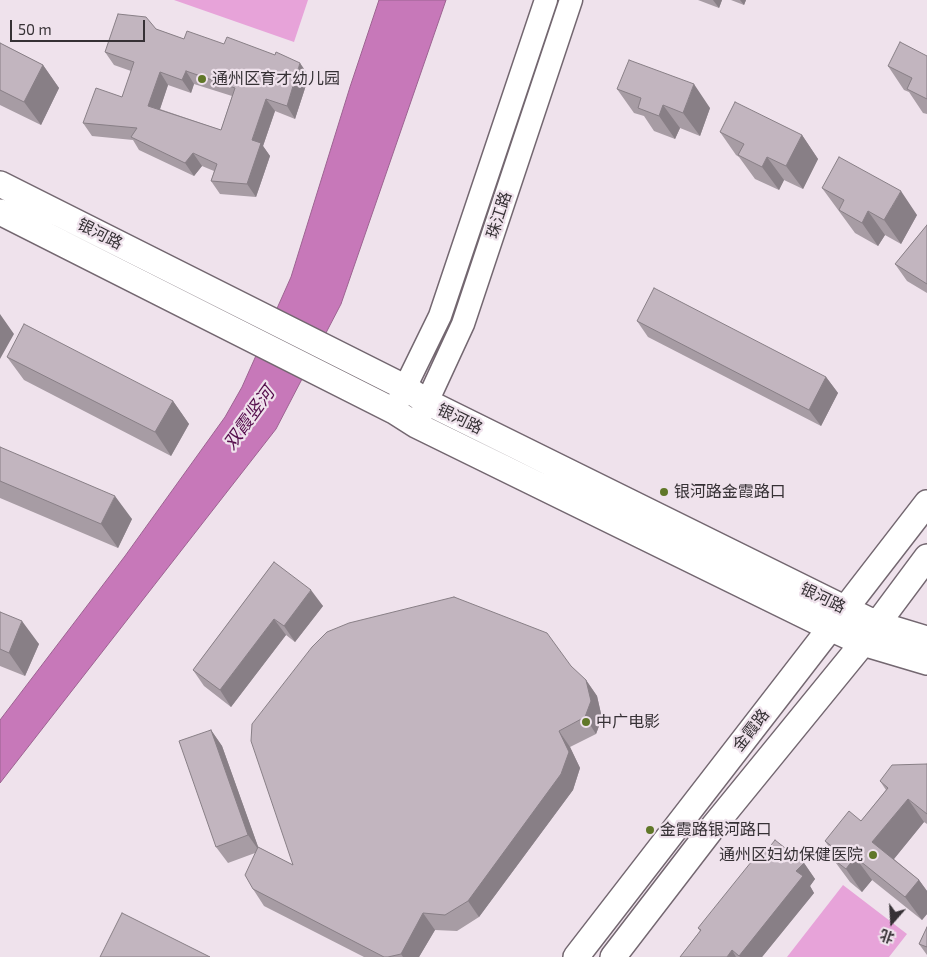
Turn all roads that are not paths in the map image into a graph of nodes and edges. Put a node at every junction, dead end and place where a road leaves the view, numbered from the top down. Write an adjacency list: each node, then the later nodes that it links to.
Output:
1 (546, 0): 5 (street, 珠江路)
2 (571, 0): 6 (street, 珠江路)
3 (0, 184): 5 (main road, 银河路)
4 (0, 212): 7 (main road, 银河路)
5 (406, 388): 6 (main road, 银河路); 7 (street, 珠江路)
6 (426, 402): 8 (street, 珠江路); 11 (main road, 银河路)
7 (394, 411): 8 (main road, 银河路)
8 (416, 425): 11 (main road, 银河路)
9 (927, 503): 11 (main road, 金霞路)
10 (927, 557): 12 (main road, 金霞路)
11 (838, 619): 12 (main road, 银河路); 15 (main road, 金霞路)
12 (870, 633): 13 (main road, 银河路); 14 (main road, 银河路); 16 (main road, 金霞路)
13 (927, 639)
14 (927, 662)
15 (576, 957)
16 (614, 957)

